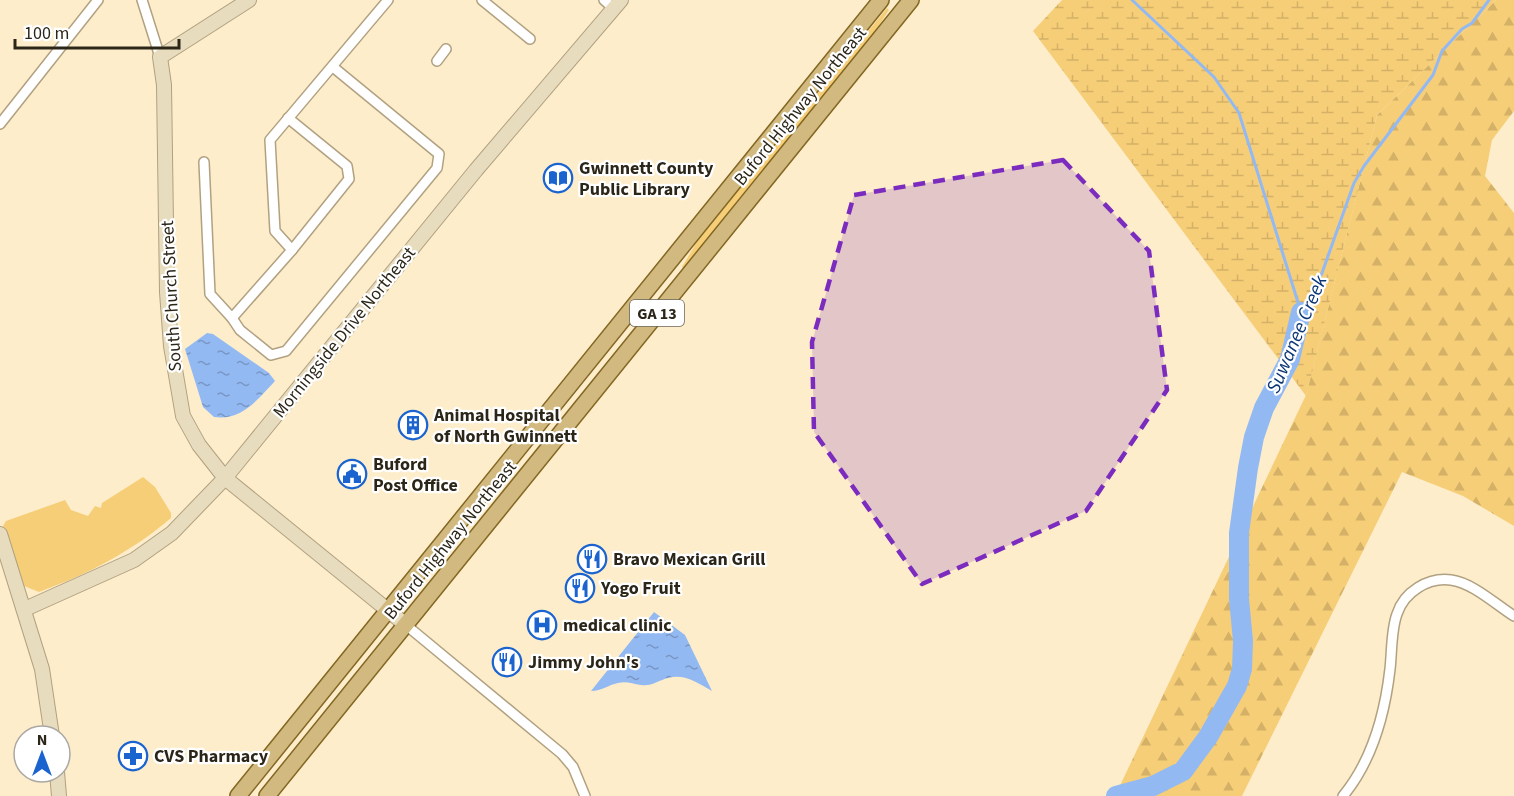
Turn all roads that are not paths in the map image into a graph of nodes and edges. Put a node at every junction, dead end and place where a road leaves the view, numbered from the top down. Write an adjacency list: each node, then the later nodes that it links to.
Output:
1 (98, 0): 15 (street)
2 (142, 0): 11 (street, South Church Street)
3 (249, 0): 11 (street)
4 (388, 0): 13 (street)
5 (482, 0): 9 (street)
6 (881, 0): 22 (main road, Buford Highway Northeast / GA 13)
7 (911, 0): 24 (main road, Buford Highway Northeast / GA 13)
8 (613, 3): 19 (street, Morningside Drive Northeast)
9 (530, 39)
10 (446, 49): 12 (street)
11 (160, 57): 19 (street, South Church Street)
12 (437, 61)
13 (333, 67): 14 (street); 18 (street)
14 (288, 118): 17 (street); 17 (street)
15 (0, 124)
16 (204, 162): 18 (street)
17 (292, 250): 18 (street)
18 (232, 318)
19 (225, 478): 21 (street, Morningside Drive Northeast); 22 (street, South Church Street)
20 (0, 534): 21 (street)
21 (25, 609): 25 (street)
22 (391, 610): 24 (street, South Church Street); 26 (main road, Buford Highway Northeast / GA 13)
23 (1514, 616): 29 (street)
24 (406, 625): 27 (main road, Buford Highway Northeast / GA 13); 28 (street)
25 (50, 724)
26 (238, 796)
27 (267, 796)
28 (585, 796)
29 (1343, 796)

